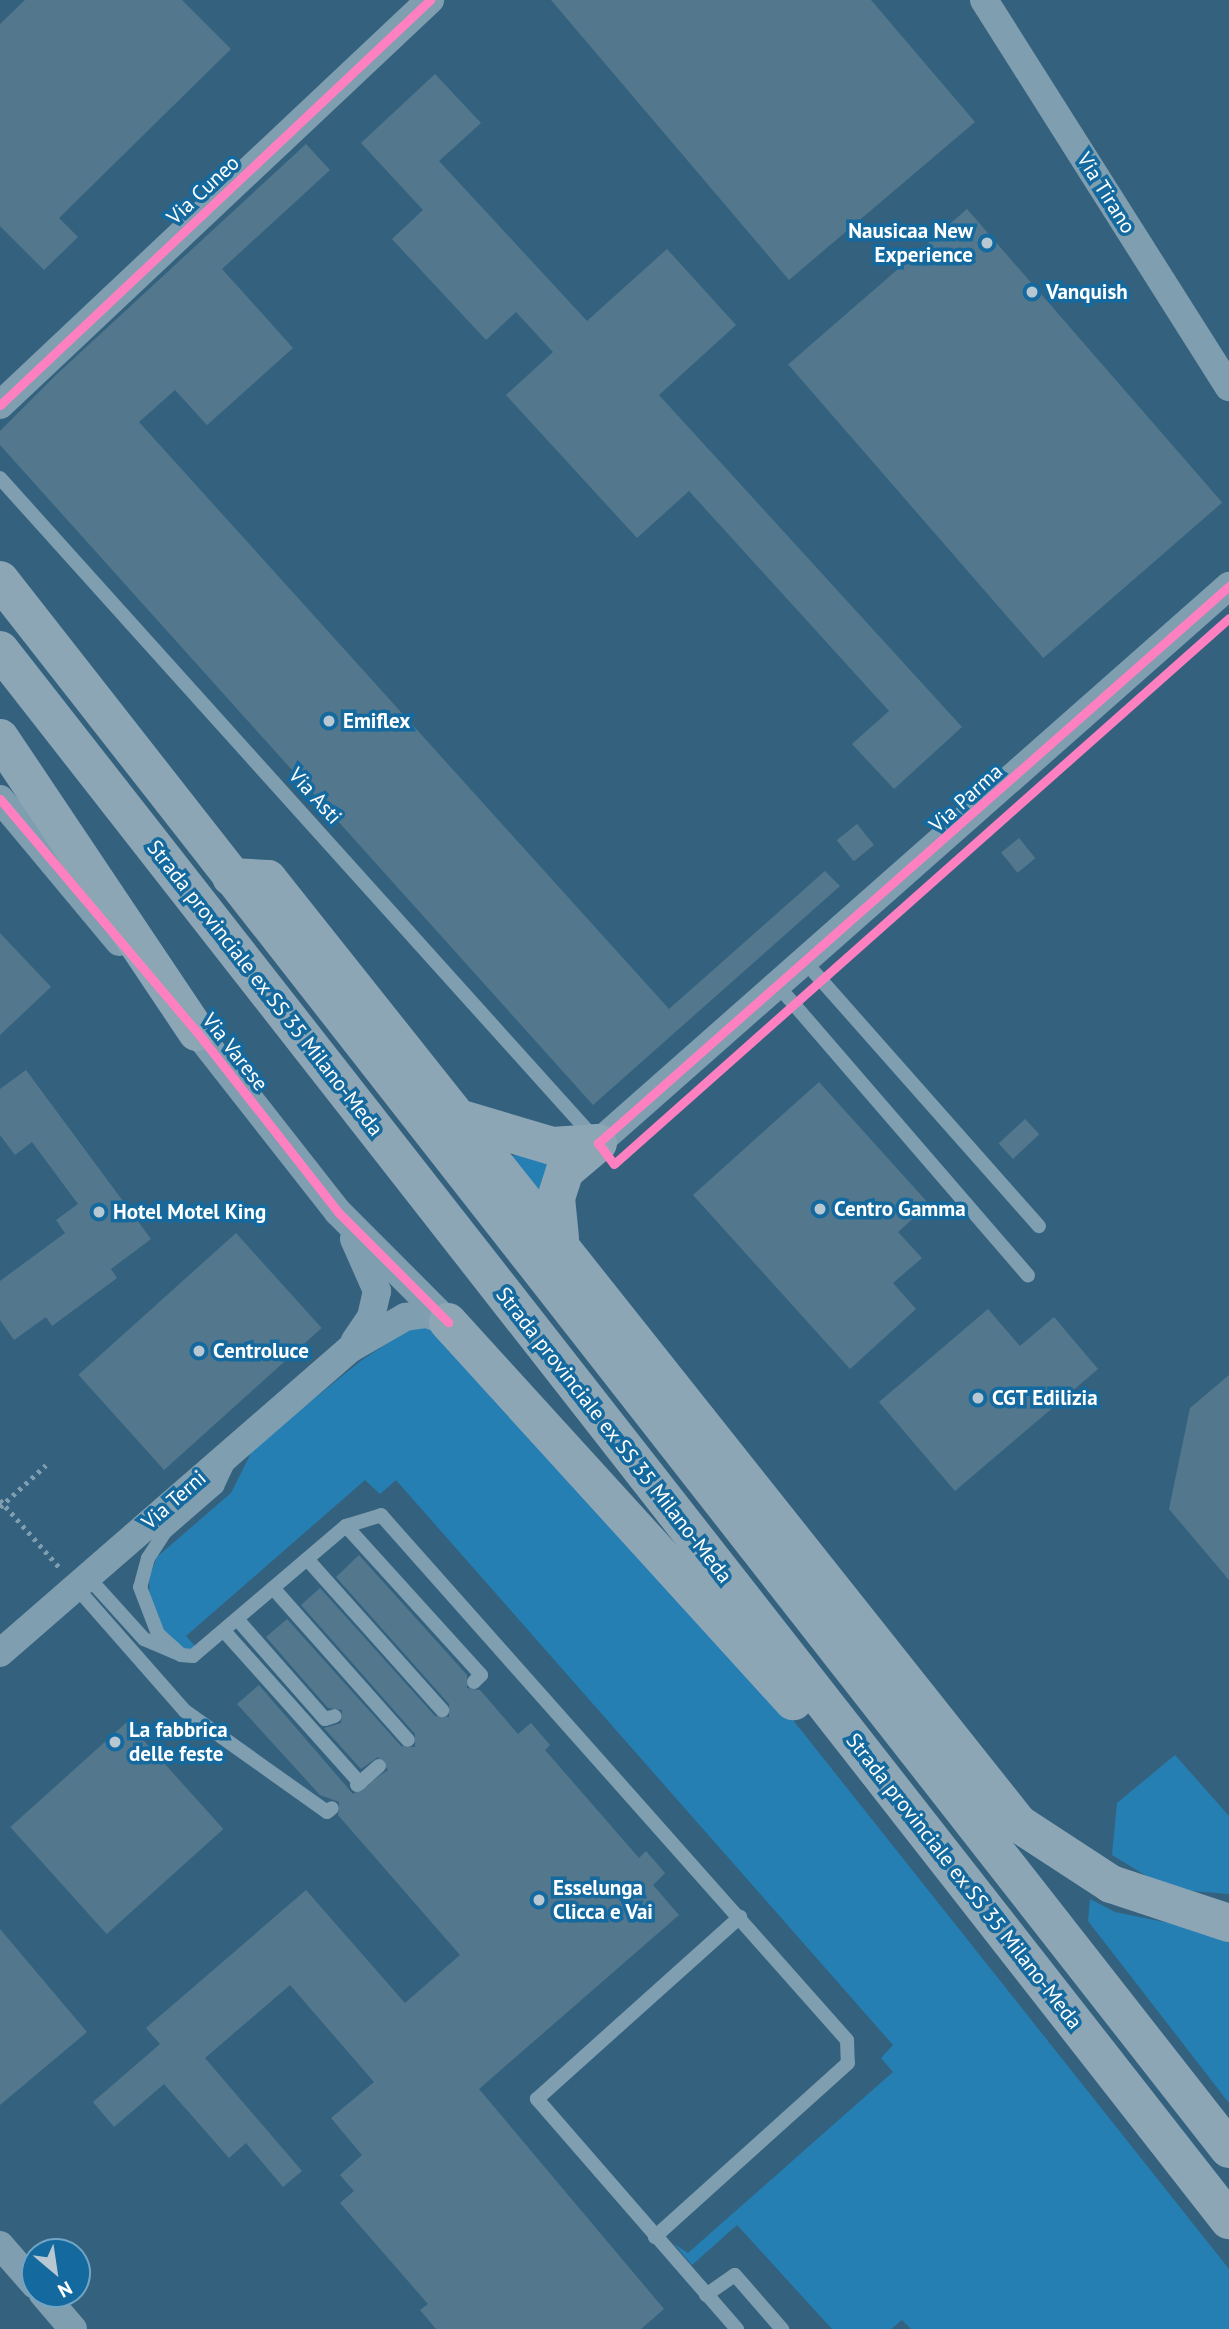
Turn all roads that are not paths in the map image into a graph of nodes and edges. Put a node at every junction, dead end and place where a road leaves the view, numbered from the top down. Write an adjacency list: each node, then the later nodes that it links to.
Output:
1 (430, 0): 4 (street, Via Cuneo)
2 (984, 0): 3 (street, Via Tirano)
3 (1229, 387)
4 (0, 405)
5 (0, 478): 16 (lane, Via Asti)
6 (0, 580): 11 (highway, Strada provinciale ex SS 35 Milano-Meda)
7 (1229, 586): 12 (street, Via Parma)
8 (0, 650): 41 (highway, Strada provinciale ex SS 35 Milano-Meda)
9 (0, 738): 14 (highway)
10 (4, 811): 14 (street, Via Varese)
11 (231, 877): 15 (highway); 40 (highway, Strada provinciale ex SS 35 Milano-Meda)
12 (807, 964): 13 (street, Via Parma); 18 (lane)
13 (779, 987): 16 (street, Via Parma); 20 (lane)
14 (197, 1032): 17 (street, Via Varese)
15 (465, 1120): 16 (highway); 19 (highway)
16 (598, 1143): 19 (highway)
17 (338, 1212): 21 (street, Via Varese); 22 (street)
18 (1039, 1226)
19 (560, 1238): 39 (highway)
20 (1028, 1275)
21 (448, 1322): 22 (street); 41 (highway)
22 (350, 1349): 23 (street, Via Terni)
23 (233, 1449): 26 (street, Via Terni); 31 (lane)
24 (346, 1526): 25 (lane); 32 (lane); 38 (lane)
25 (307, 1559): 27 (lane); 33 (lane)
26 (81, 1581): 30 (street, Via Terni); 31 (lane); 37 (lane)
27 (273, 1588): 28 (lane); 35 (lane)
28 (237, 1619): 29 (lane); 34 (lane)
29 (224, 1631): 31 (lane); 36 (lane)
30 (0, 1653)
31 (181, 1655)
32 (477, 1678)
33 (443, 1709)
34 (335, 1716)
35 (409, 1740)
36 (379, 1766)
37 (332, 1808)
38 (740, 1917): 43 (lane); 43 (lane)
39 (1229, 1923)
40 (1229, 2149)
41 (1201, 2184): 42 (highway, Strada provinciale ex SS 35 Milano-Meda)
42 (1229, 2220)
43 (655, 2237): 46 (lane)
44 (0, 2245): 45 (street)
45 (21, 2269)
46 (706, 2295): 49 (lane); 50 (lane)
47 (55, 2308): 48 (street)
48 (73, 2329)
49 (737, 2329)
50 (782, 2329)

